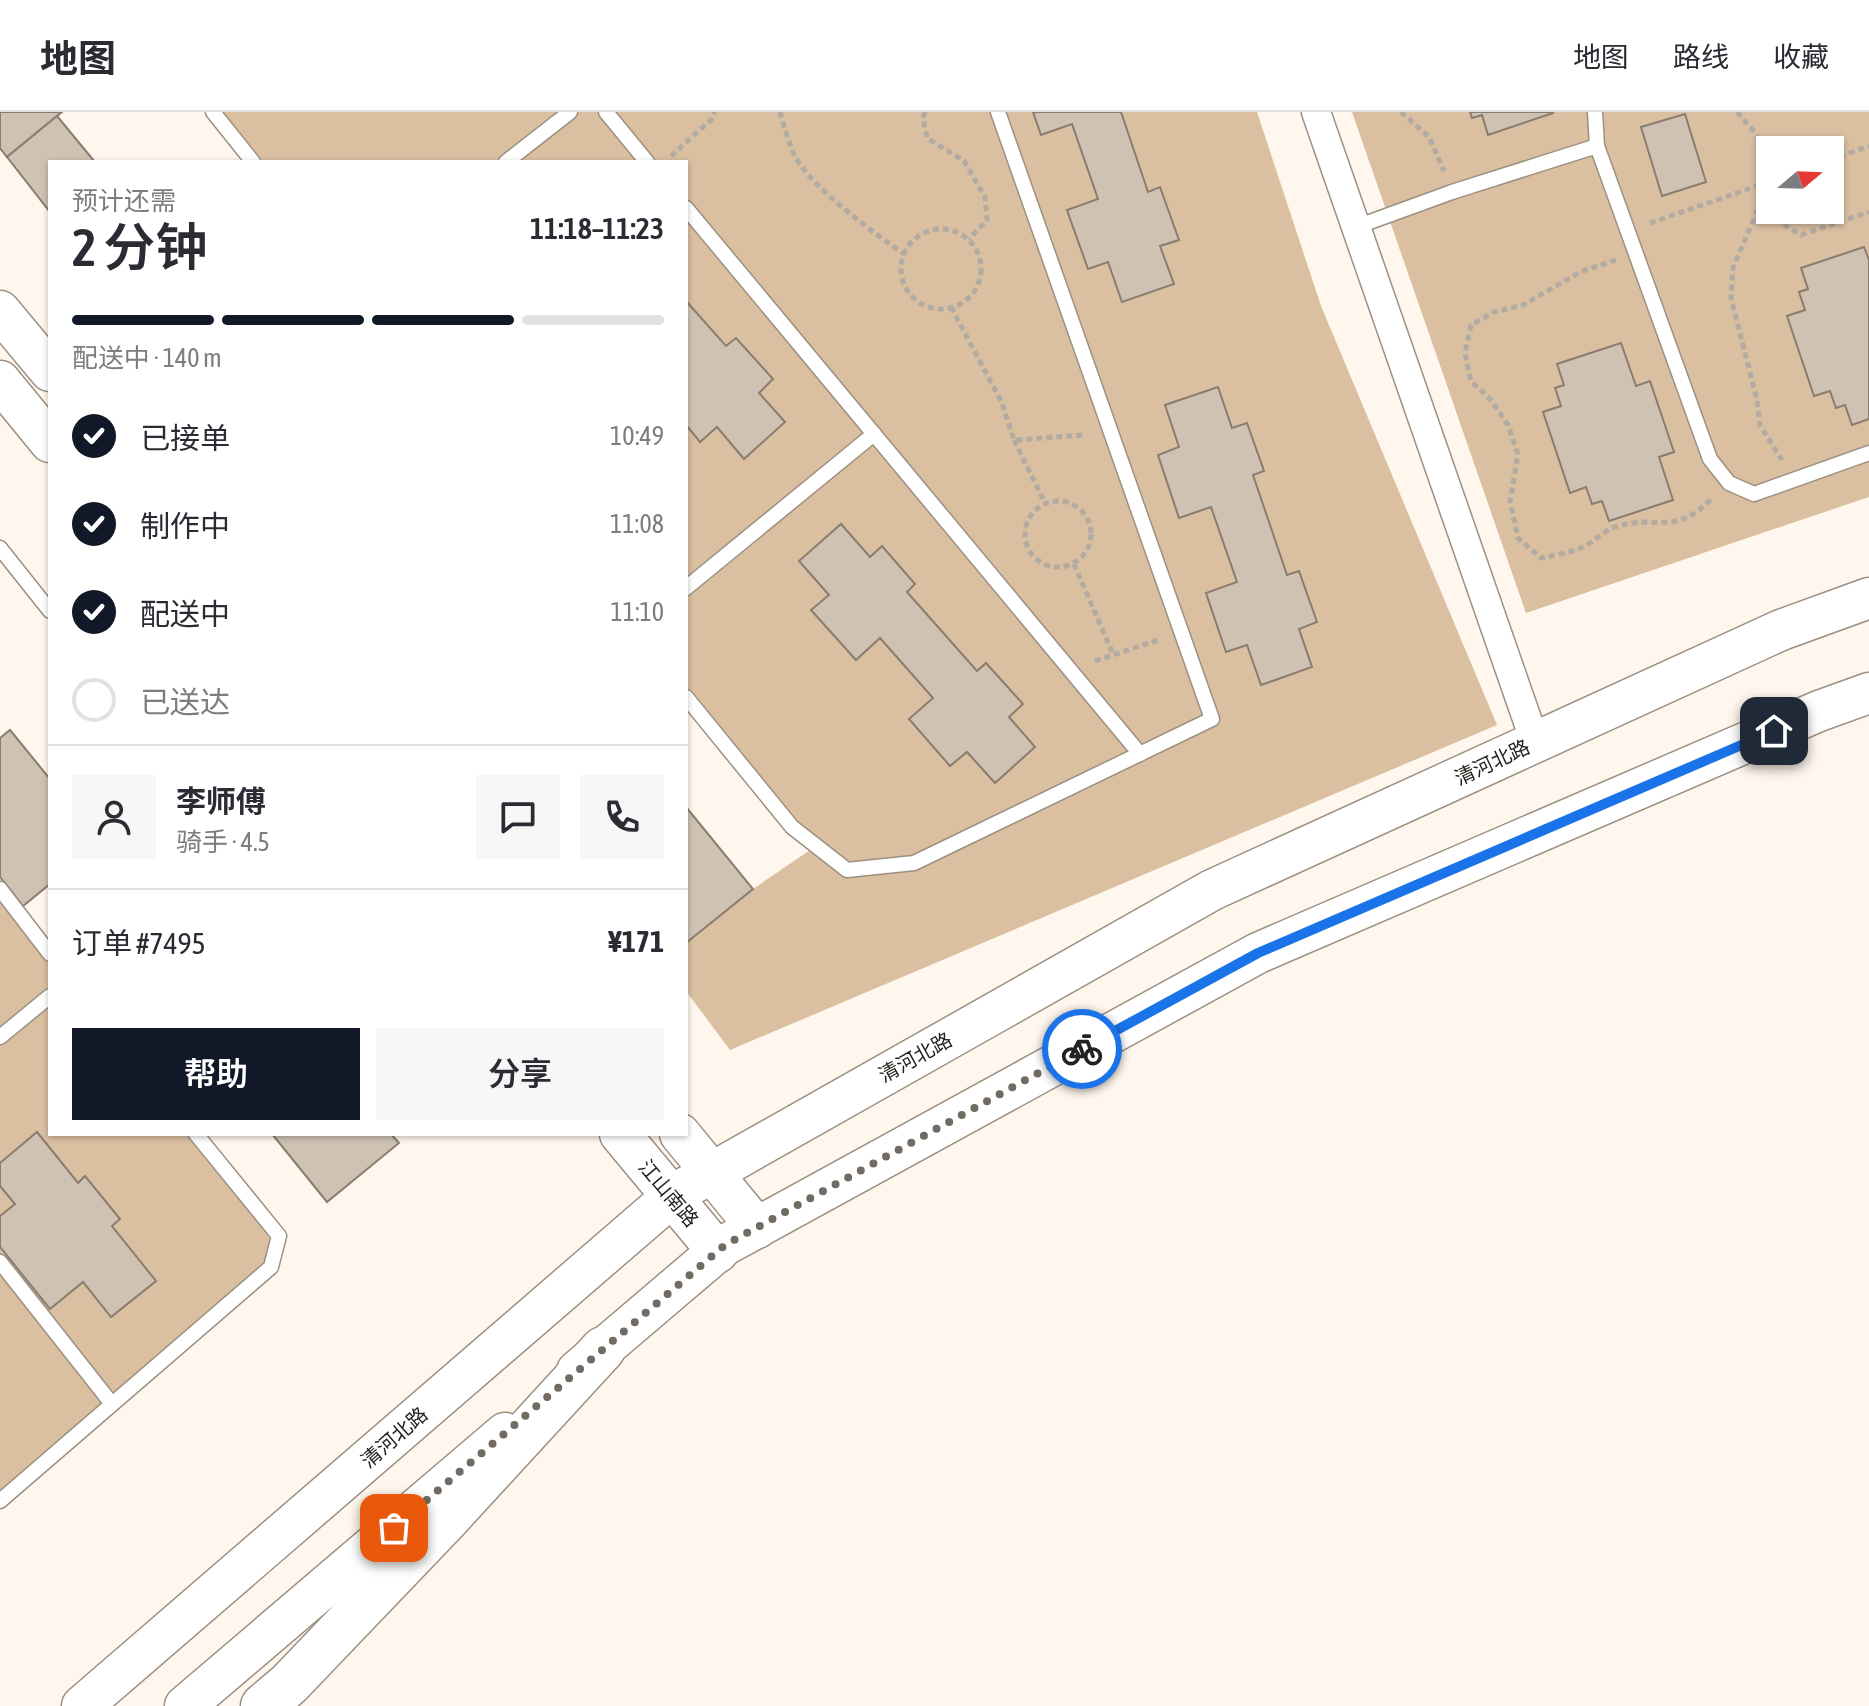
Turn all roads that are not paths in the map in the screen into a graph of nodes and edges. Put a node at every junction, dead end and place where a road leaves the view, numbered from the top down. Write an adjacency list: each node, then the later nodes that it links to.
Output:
1 (213, 112): 8 (lane)
2 (570, 112): 9 (lane)
3 (606, 112): 10 (lane)
4 (998, 112): 26 (lane)
5 (1316, 112): 12 (street)
6 (1595, 112): 7 (lane)
7 (1597, 146): 12 (lane); 18 (lane)
8 (251, 160)
9 (509, 160)
10 (645, 160)
11 (688, 210): 16 (lane)
12 (1356, 227): 25 (street)
13 (0, 311): 14 (main road)
14 (48, 369)
15 (0, 381): 17 (main road)
16 (874, 434): 20 (lane); 26 (lane)
17 (48, 440)
18 (1869, 453)
19 (0, 548): 22 (lane)
20 (688, 586)
21 (1869, 598): 25 (main road, 清河北路)
22 (48, 608)
23 (1869, 693): 36 (main road)
24 (688, 699): 26 (lane)
25 (1535, 742): 34 (main road, 清河北路)
26 (1140, 754)
27 (0, 889): 28 (lane)
28 (48, 951)
29 (48, 998): 30 (lane)
30 (0, 1037)
31 (198, 1136): 40 (lane)
32 (622, 1136): 35 (main road, 江山南路)
33 (682, 1136): 34 (main road)
34 (712, 1172): 35 (main road, 清河北路); 36 (main road)
35 (672, 1197): 37 (main road, 江山南路); 43 (main road, 清河北路)
36 (757, 1228): 37 (main road)
37 (718, 1252): 39 (main road)
38 (0, 1262): 40 (lane)
39 (603, 1349): 42 (highway); 44 (main road)
40 (112, 1404): 41 (lane)
41 (0, 1501)
42 (276, 1695)
43 (82, 1706)
44 (185, 1706)

